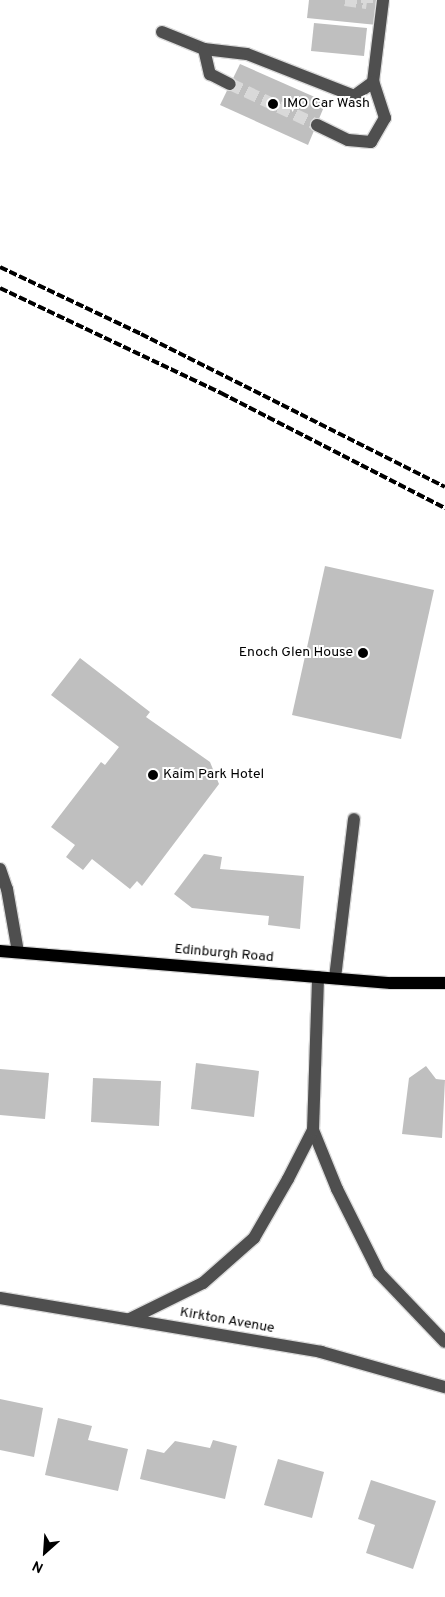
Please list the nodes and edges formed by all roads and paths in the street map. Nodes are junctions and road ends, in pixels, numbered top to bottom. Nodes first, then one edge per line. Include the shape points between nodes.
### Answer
1 (384, 0) edge
2 (162, 32) dead end
3 (204, 49) junction
4 (373, 82) junction
5 (230, 84) tunnel mouth
6 (317, 125) tunnel mouth
7 (354, 819) dead end
8 (0, 869) edge
9 (0, 951) edge
10 (18, 952) junction
11 (318, 977) junction
12 (336, 978) junction
13 (445, 983) edge
14 (313, 1130) junction
15 (0, 1298) edge
16 (130, 1319) junction
17 (445, 1342) edge
18 (445, 1388) edge

1 - 4 street
2 - 3 street
3 - 4 street via 247,54 354,96
3 - 5 street via 210,74
4 - 6 street via 385,118 371,142 348,140
7 - 12 street
8 - 10 street via 7,888
9 - 10 main road, Edinburgh Road
10 - 11 main road, Edinburgh Road
11 - 12 main road, Edinburgh Road
11 - 14 street
12 - 13 main road, Edinburgh Road
14 - 16 street via 254,1238 203,1283
14 - 17 street via 337,1190 380,1273
15 - 16 street, Kirkton Avenue
16 - 18 street, Kirkton Avenue via 321,1352

